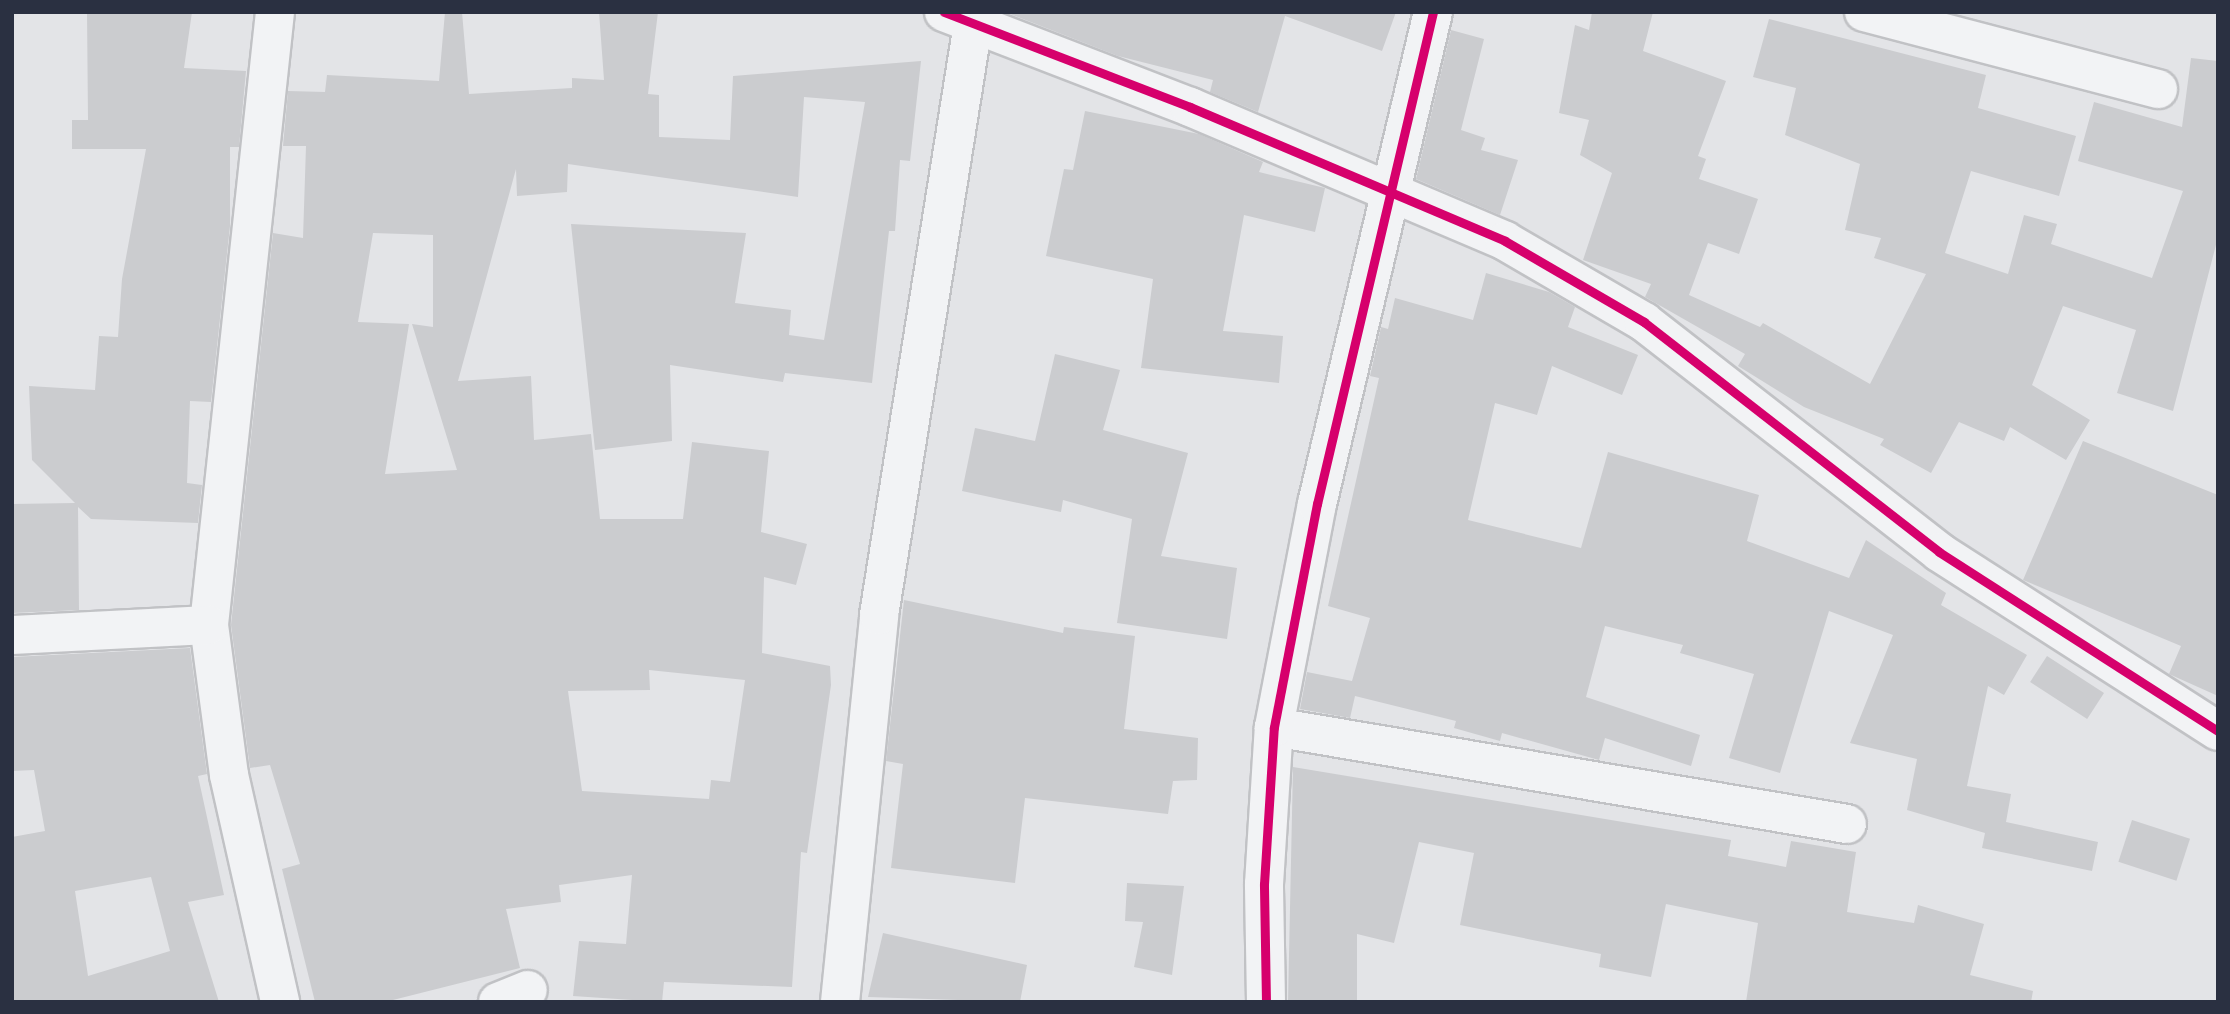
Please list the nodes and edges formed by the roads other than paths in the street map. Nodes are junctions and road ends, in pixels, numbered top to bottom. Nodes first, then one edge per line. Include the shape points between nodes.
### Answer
1 (275, 12) edge
2 (1433, 12) edge
3 (1864, 12) edge
4 (959, 18) edge
5 (2158, 89) dead end
6 (1391, 192) junction
7 (209, 625) junction
8 (12, 635) edge
9 (1274, 727) junction
10 (2218, 731) edge
11 (1847, 824) dead end
12 (280, 1002) edge
13 (840, 1002) edge
14 (1266, 1002) edge

1 - 7 street
2 - 6 street
3 - 5 street
4 - 6 street
4 - 13 street via 879,615
6 - 9 street via 1317,505
6 - 10 street via 1505,241 1644,322 1939,552
7 - 8 street
7 - 12 street via 229,775
9 - 11 street
9 - 14 street via 1264,884

